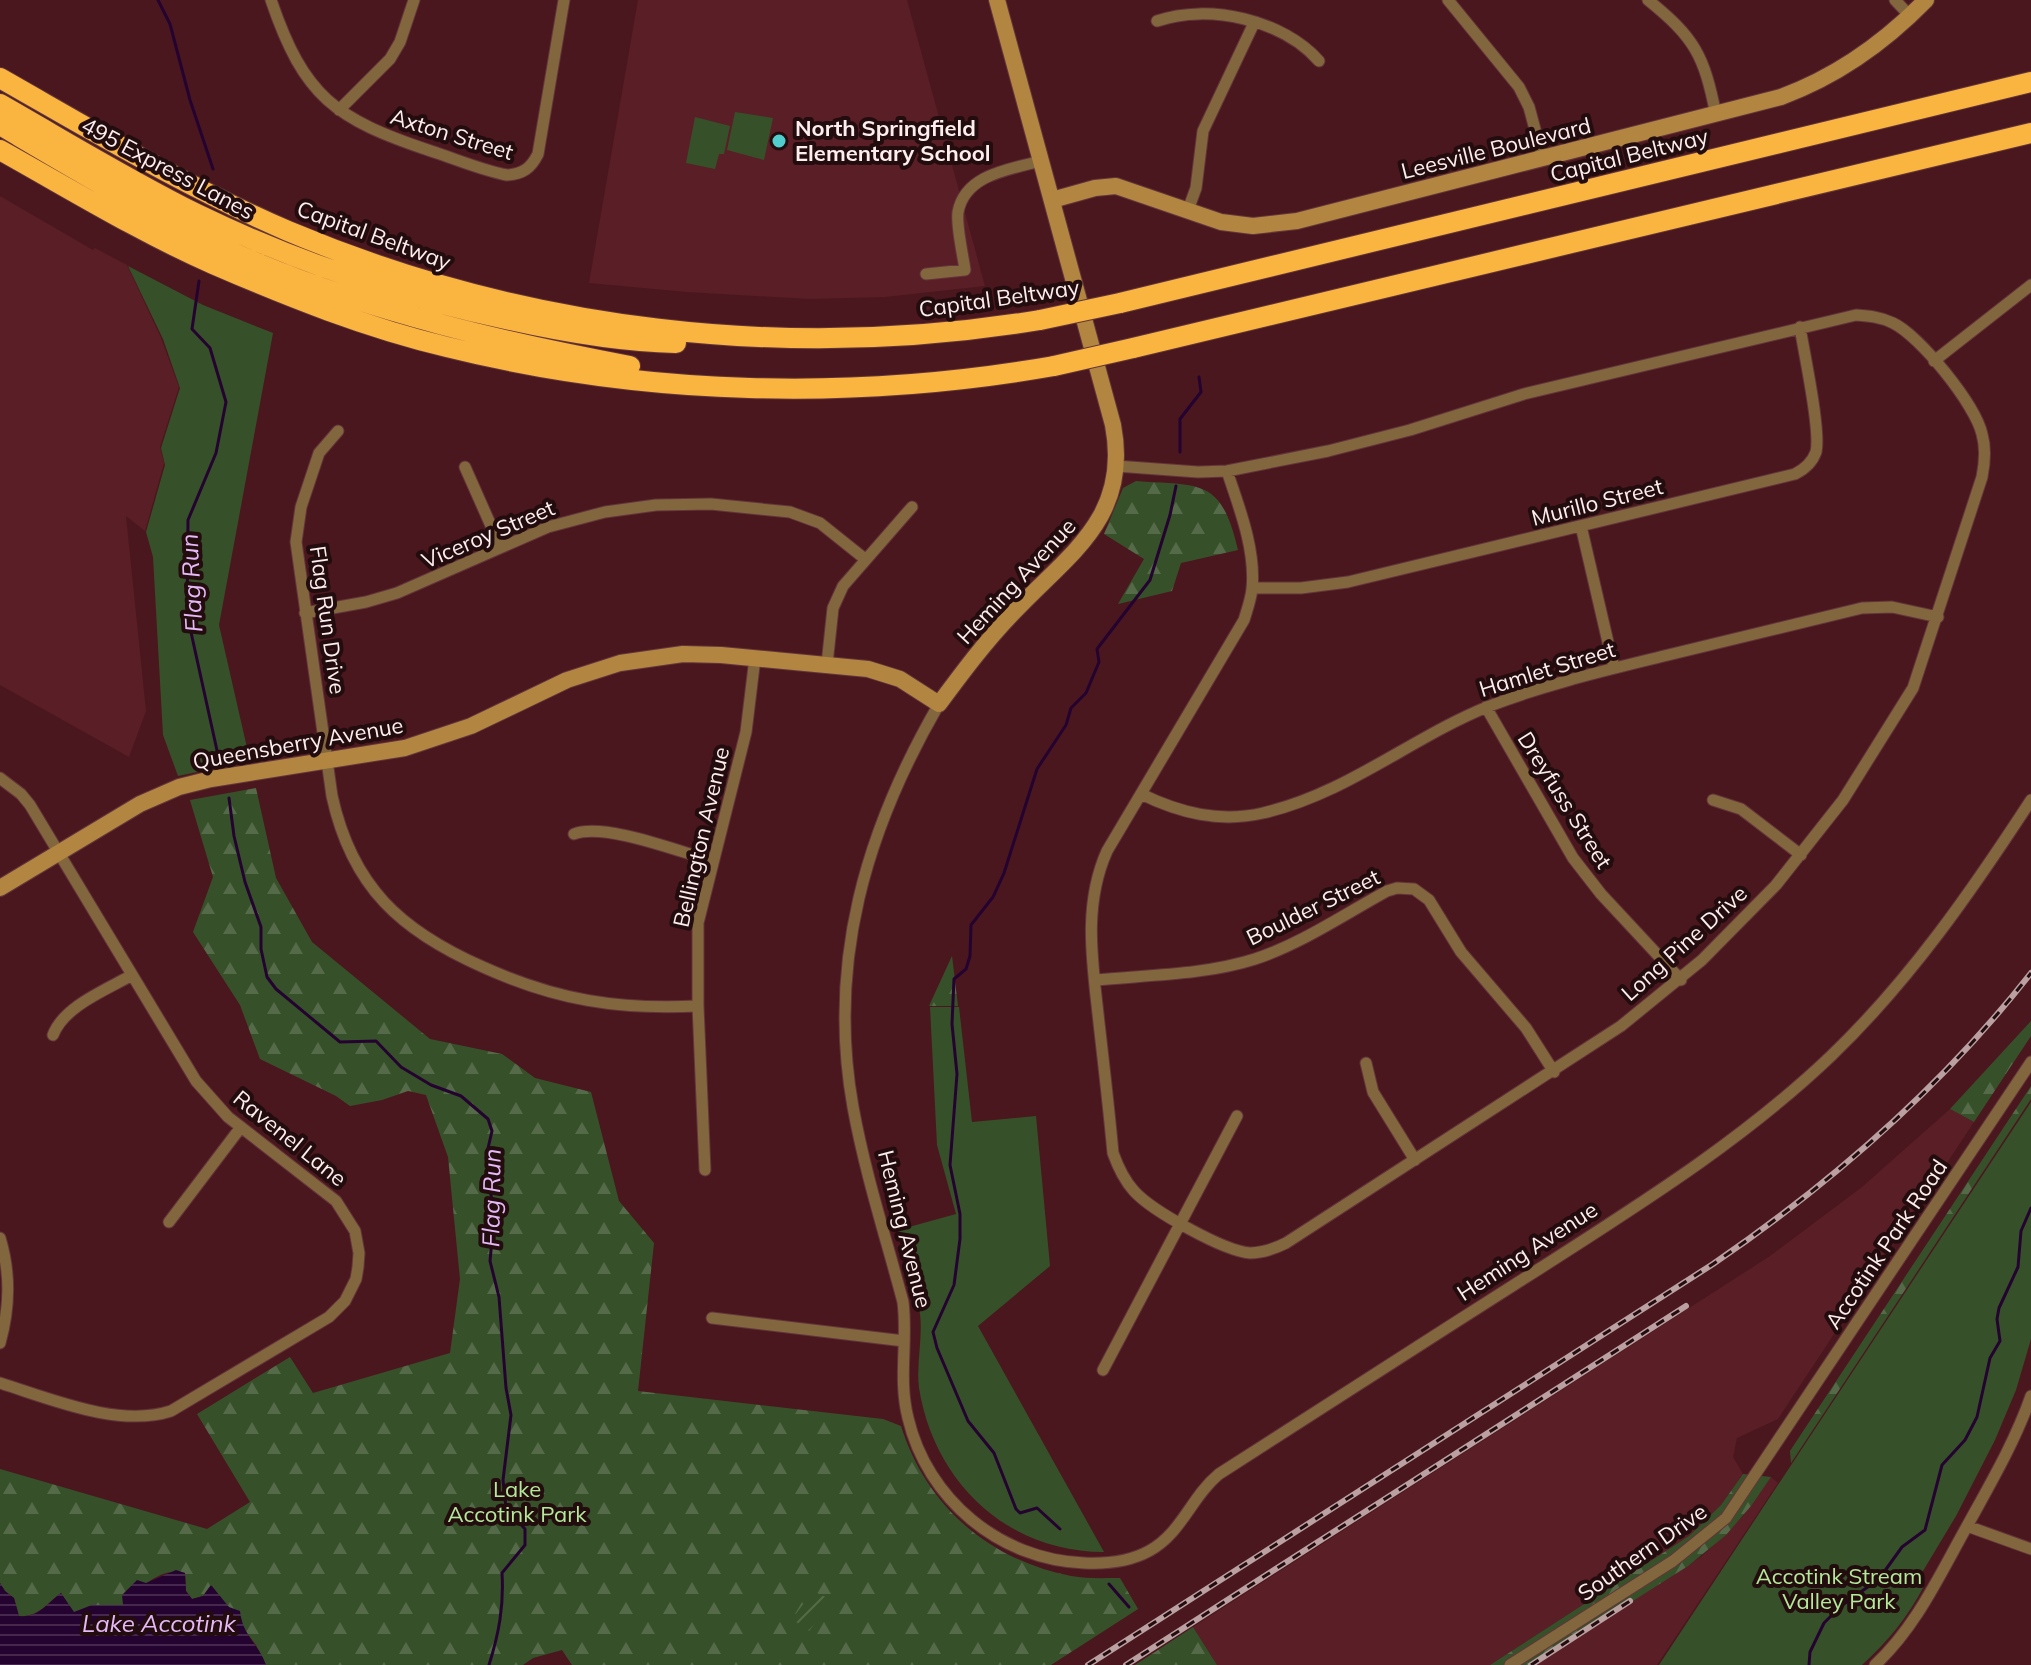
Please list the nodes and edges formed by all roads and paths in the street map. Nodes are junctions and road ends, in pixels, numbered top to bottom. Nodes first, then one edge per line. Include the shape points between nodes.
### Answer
1 (271, 0) edge
2 (414, 0) edge
3 (564, 0) edge
4 (997, 0) edge
5 (1448, 0) edge
6 (1648, 0) edge
7 (1895, 0) edge
8 (1926, 0) edge
9 (1910, 16) junction
10 (1157, 21) dead end
11 (1254, 23) junction
12 (1319, 61) dead end
13 (0, 78) edge
14 (2031, 82) edge
15 (0, 104) edge
16 (339, 110) junction
17 (1716, 115) junction
18 (0, 125) edge
19 (2031, 133) edge
20 (0, 150) edge
21 (1543, 159) junction
22 (1041, 161) junction
23 (1052, 200) junction
24 (1188, 210) junction
25 (926, 274) dead end
26 (2031, 285) edge
27 (1800, 327) junction
28 (836, 338) junction
29 (1934, 361) junction
30 (781, 388) junction
31 (338, 431) dead end
32 (1116, 466) junction
33 (465, 467) dead end
34 (1227, 471) junction
35 (912, 507) dead end
36 (1581, 526) junction
37 (500, 546) junction
38 (865, 559) junction
39 (1252, 588) junction
40 (305, 613) junction
41 (1938, 617) junction
42 (755, 658) junction
43 (827, 664) junction
44 (1614, 668) junction
45 (939, 704) junction
46 (1486, 707) junction
47 (327, 762) junction
48 (0, 778) edge
49 (1141, 794) junction
50 (1713, 800) dead end
51 (2031, 800) edge
52 (574, 834) dead end
53 (59, 852) junction
54 (1801, 855) junction
55 (713, 861) junction
56 (0, 888) edge
57 (132, 975) junction
58 (1095, 980) junction
59 (1681, 980) junction
60 (698, 1006) junction
61 (53, 1035) dead end
62 (2031, 1062) edge
63 (1366, 1063) dead end
64 (1554, 1072) junction
65 (1237, 1116) dead end
66 (241, 1127) junction
67 (1415, 1160) junction
68 (705, 1170) dead end
69 (169, 1222) dead end
70 (1181, 1223) junction
71 (0, 1238) edge
72 (712, 1318) dead end
73 (904, 1341) junction
74 (0, 1343) edge
75 (1103, 1370) dead end
76 (0, 1383) edge
77 (2030, 1404) edge
78 (1773, 1447) joint
79 (1967, 1526) junction
80 (2031, 1549) edge
81 (1510, 1665) edge
82 (1875, 1665) edge

1 - 16 street, Axton Street via 294,59
2 - 16 street via 390,59
3 - 16 street, Axton Street via 538,154 523,172 501,174 399,141
4 - 22 street, Heming Avenue
5 - 21 street via 1519,87
6 - 17 street via 1691,40
7 - 9 street
8 - 9 street, Leesville Boulevard
9 - 17 street, Leesville Boulevard via 1870,51 1823,80
10 - 11 street via 1192,13
11 - 12 street via 1288,34
11 - 24 street via 1203,131
13 - 28 highway, Capital Beltway via 190,185 288,231 405,274 526,307 610,322 718,335
14 - 28 highway, Capital Beltway, bridge via 1120,303 948,332
15 - 28 highway, 495 Express Lanes via 195,213 372,286 526,324 636,341
17 - 21 street, Leesville Boulevard
18 - 30 highway, 495 Express Lanes via 209,240 375,307 595,360
19 - 30 highway, bridge via 1054,366 908,385
20 - 30 highway via 211,263 410,337 590,374
21 - 24 street, Leesville Boulevard via 1278,225 1231,224
22 - 23 street, Heming Avenue
22 - 25 street via 993,173 971,187 958,212 965,270
23 - 24 street, Leesville Boulevard via 1116,186
23 - 32 street, Heming Avenue via 1113,425
26 - 29 street
27 - 29 street, Long Pine Drive via 1849,316 1879,318 1909,332
27 - 34 street, Long Pine Drive via 1524,394 1371,441
27 - 36 street, Murillo Street via 1817,438 1809,464 1795,474
29 - 41 street, Long Pine Drive via 1973,412 1985,455
31 - 40 street, Flag Run Drive via 319,453 298,520
32 - 34 street, Long Pine Drive
32 - 45 street, Heming Avenue via 1106,506 1090,535 997,629
33 - 37 street
34 - 39 street, Long Pine Drive via 1247,542
35 - 38 street
36 - 39 street, Murillo Street via 1348,582
36 - 44 street
37 - 38 street, Viceroy Street via 605,512 711,504 804,516 834,532
37 - 40 street, Viceroy Street via 397,593
38 - 43 street via 835,600
39 - 49 street, Long Pine Drive via 1238,633
40 - 47 street, Flag Run Drive
41 - 44 street, Hamlet Street via 1892,607 1862,608
41 - 54 street, Long Pine Drive via 1904,705
42 - 43 street, Queensberry Avenue
42 - 47 street, Queensberry Avenue via 683,654 620,663 567,680 439,738
42 - 55 street, Bellington Avenue via 737,777
43 - 45 street, Queensberry Avenue via 888,673
44 - 46 street, Hamlet Street
45 - 73 street, Heming Avenue via 875,838 856,906 846,985 853,1105 903,1302
46 - 49 street, Hamlet Street via 1339,786 1265,813 1202,816
46 - 59 street, Dreyfuss Street via 1573,858
47 - 53 street, Queensberry Avenue via 179,787
47 - 60 street, Flag Run Drive via 336,813 362,874 391,910 428,940 555,995 628,1007
48 - 53 street, Ravenel Lane via 30,805
49 - 58 street, Long Pine Drive via 1107,851 1096,881 1090,925
50 - 54 street via 1741,809
51 - 73 street, Heming Avenue via 1968,896 1899,984 1766,1114 1659,1192 1219,1474 1200,1492 1175,1531 1149,1551 1109,1563 1056,1560 1007,1544 968,1518 937,1483 912,1434 903,1389
52 - 55 street via 608,831
53 - 56 street, Queensberry Avenue
53 - 57 street, Ravenel Lane
54 - 59 street, Long Pine Drive
55 - 60 street, Bellington Avenue via 698,923
57 - 61 street via 70,1012
57 - 66 street, Ravenel Lane via 196,1081
58 - 64 street, Boulder Street via 1253,960 1387,891 1405,887 1429,900 1461,952 1526,1028
58 - 70 street, Long Pine Drive via 1116,1163 1141,1198
59 - 64 street, Long Pine Drive
60 - 68 street, Bellington Avenue
62 - 78 street, Accotink Park Road
63 - 67 street via 1373,1092
64 - 67 street, Long Pine Drive
65 - 70 street
66 - 69 street
66 - 76 street, Ravenel Lane via 331,1196 350,1219 358,1267 337,1310 190,1402 151,1417 114,1416
67 - 70 street, Long Pine Drive via 1268,1251 1233,1250
70 - 75 street
71 - 74 street via 9,1282
72 - 73 street
77 - 79 street
78 - 81 street, Southern Drive via 1734,1508 1698,1542
79 - 80 street
79 - 82 street via 1907,1630

